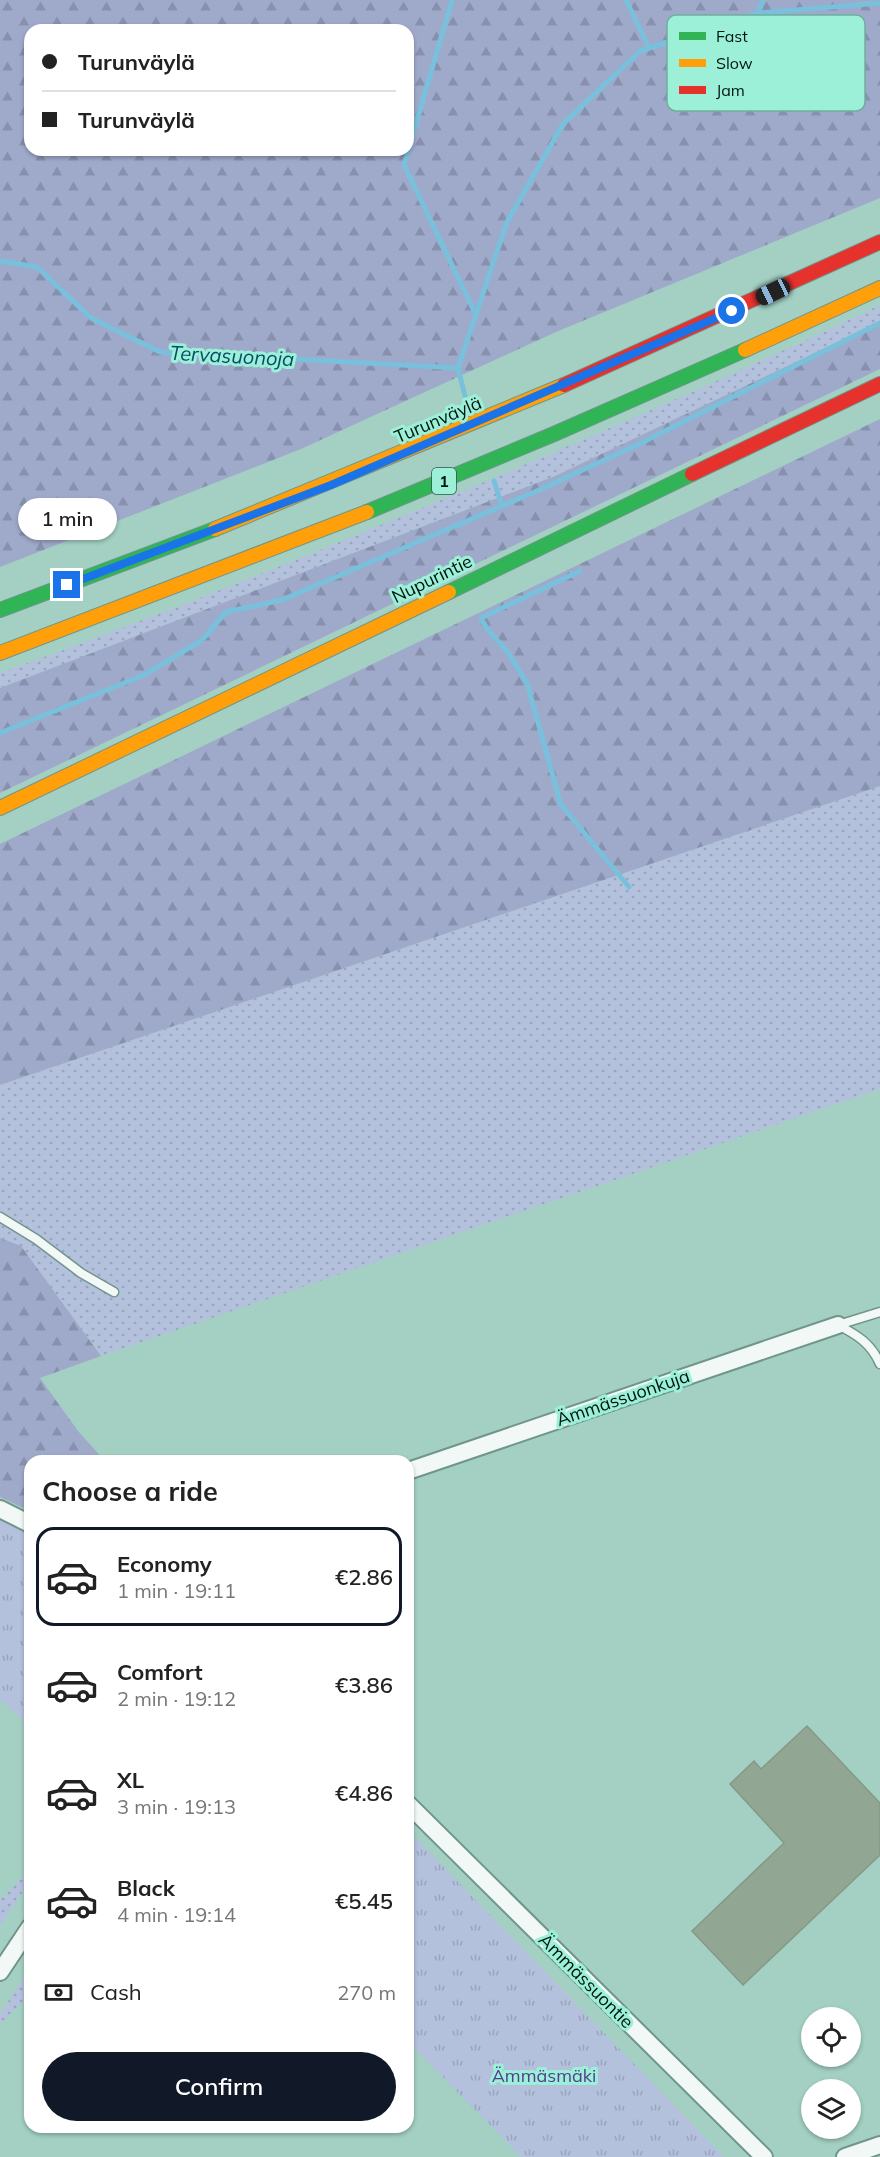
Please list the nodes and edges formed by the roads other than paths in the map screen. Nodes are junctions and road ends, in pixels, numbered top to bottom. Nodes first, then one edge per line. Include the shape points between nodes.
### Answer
1 (880, 242) edge
2 (880, 288) edge
3 (880, 384) edge
4 (0, 610) edge
5 (0, 653) edge
6 (0, 808) edge
7 (0, 1217) edge
8 (114, 1292) dead end
9 (880, 1312) edge
10 (838, 1325) junction
11 (880, 1364) edge
12 (414, 1469) edge
13 (0, 1509) edge
14 (24, 1521) edge
15 (414, 1810) edge
16 (24, 1936) edge
17 (0, 1972) edge
18 (880, 2145) edge
19 (764, 2157) edge
20 (845, 2157) edge

1 - 4 main road, Turunväylä / 1 via 612,364 331,485
2 - 5 main road, 1 via 628,403 343,524
3 - 6 main road, Nupurintie
7 - 8 lane
9 - 10 lane
10 - 11 lane via 862,1338
10 - 12 street, Ämmässuonkuja
13 - 14 street
15 - 19 street, Ämmässuontie
16 - 17 street
18 - 20 street

